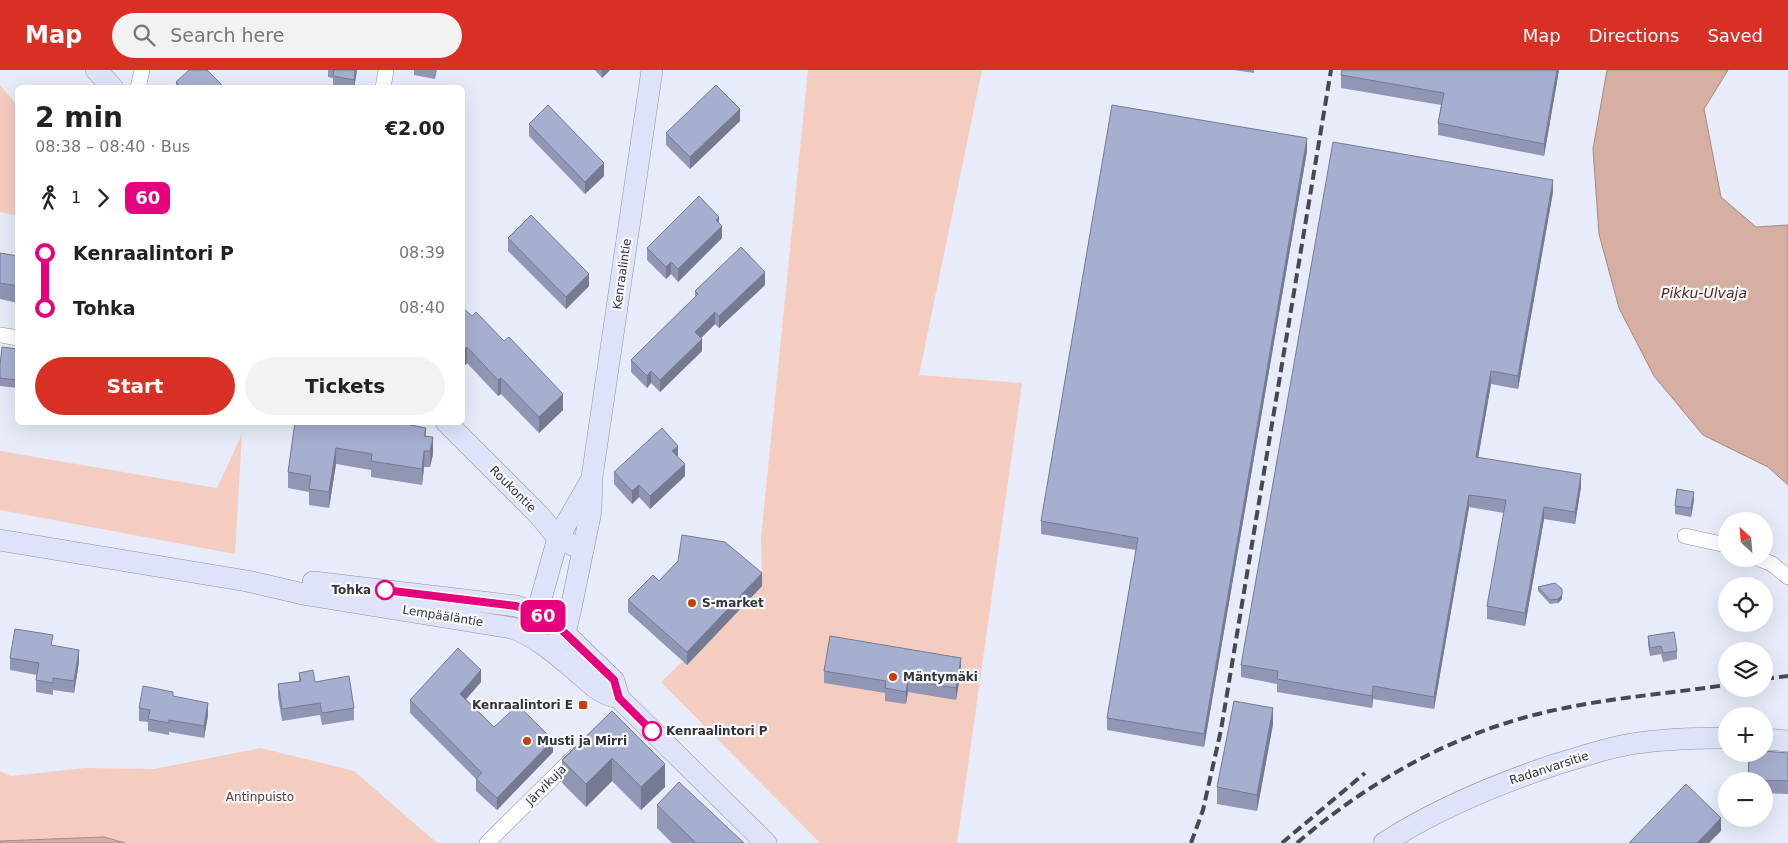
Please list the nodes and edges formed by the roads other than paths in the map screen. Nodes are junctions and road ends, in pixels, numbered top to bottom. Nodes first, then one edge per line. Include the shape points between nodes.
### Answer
1 (96, 70) edge
2 (142, 70) edge
3 (386, 70) edge
4 (652, 70) edge
5 (110, 85) edge
6 (139, 85) edge
7 (383, 85) edge
8 (0, 335) edge
9 (15, 338) edge
10 (449, 425) edge
11 (592, 477) junction
12 (1685, 536) dead end
13 (558, 538) junction
14 (0, 540) edge
15 (1718, 543) edge
16 (583, 550) junction
17 (1773, 565) edge
18 (1788, 577) edge
19 (247, 581) junction
20 (536, 613) junction
21 (565, 633) junction
22 (550, 649) junction
23 (620, 706) junction
24 (1718, 738) edge
25 (1773, 740) edge
26 (1788, 741) edge
27 (583, 748) edge
28 (486, 843) edge
29 (766, 843) edge
30 (1384, 843) edge

1 - 5 street
2 - 6 street
3 - 7 street
4 - 11 street, Kenraalintie
8 - 9 street
10 - 13 street, Roukontie
11 - 13 street, Kenraalintie
11 - 16 street, Kenraalintie via 591,511
12 - 15 street
13 - 16 street, Roukontie
13 - 20 street, Kenraalintie
14 - 19 street, Lempääläntie
16 - 21 street, Kenraalintie
17 - 18 street
19 - 20 street, Lempääläntie via 310,582 516,606
19 - 22 street, Lempääläntie via 308,595 512,628
20 - 21 street, Lempääläntie
20 - 22 street, Kenraalintie via 539,634
21 - 22 street
21 - 23 street, Lempääläntie via 614,680
22 - 23 street, Lempääläntie
23 - 29 street, Lempääläntie
24 - 30 street, Radanvarsitie via 1630,744 1532,772 1437,811
25 - 26 street
27 - 28 street, Järvikuja

